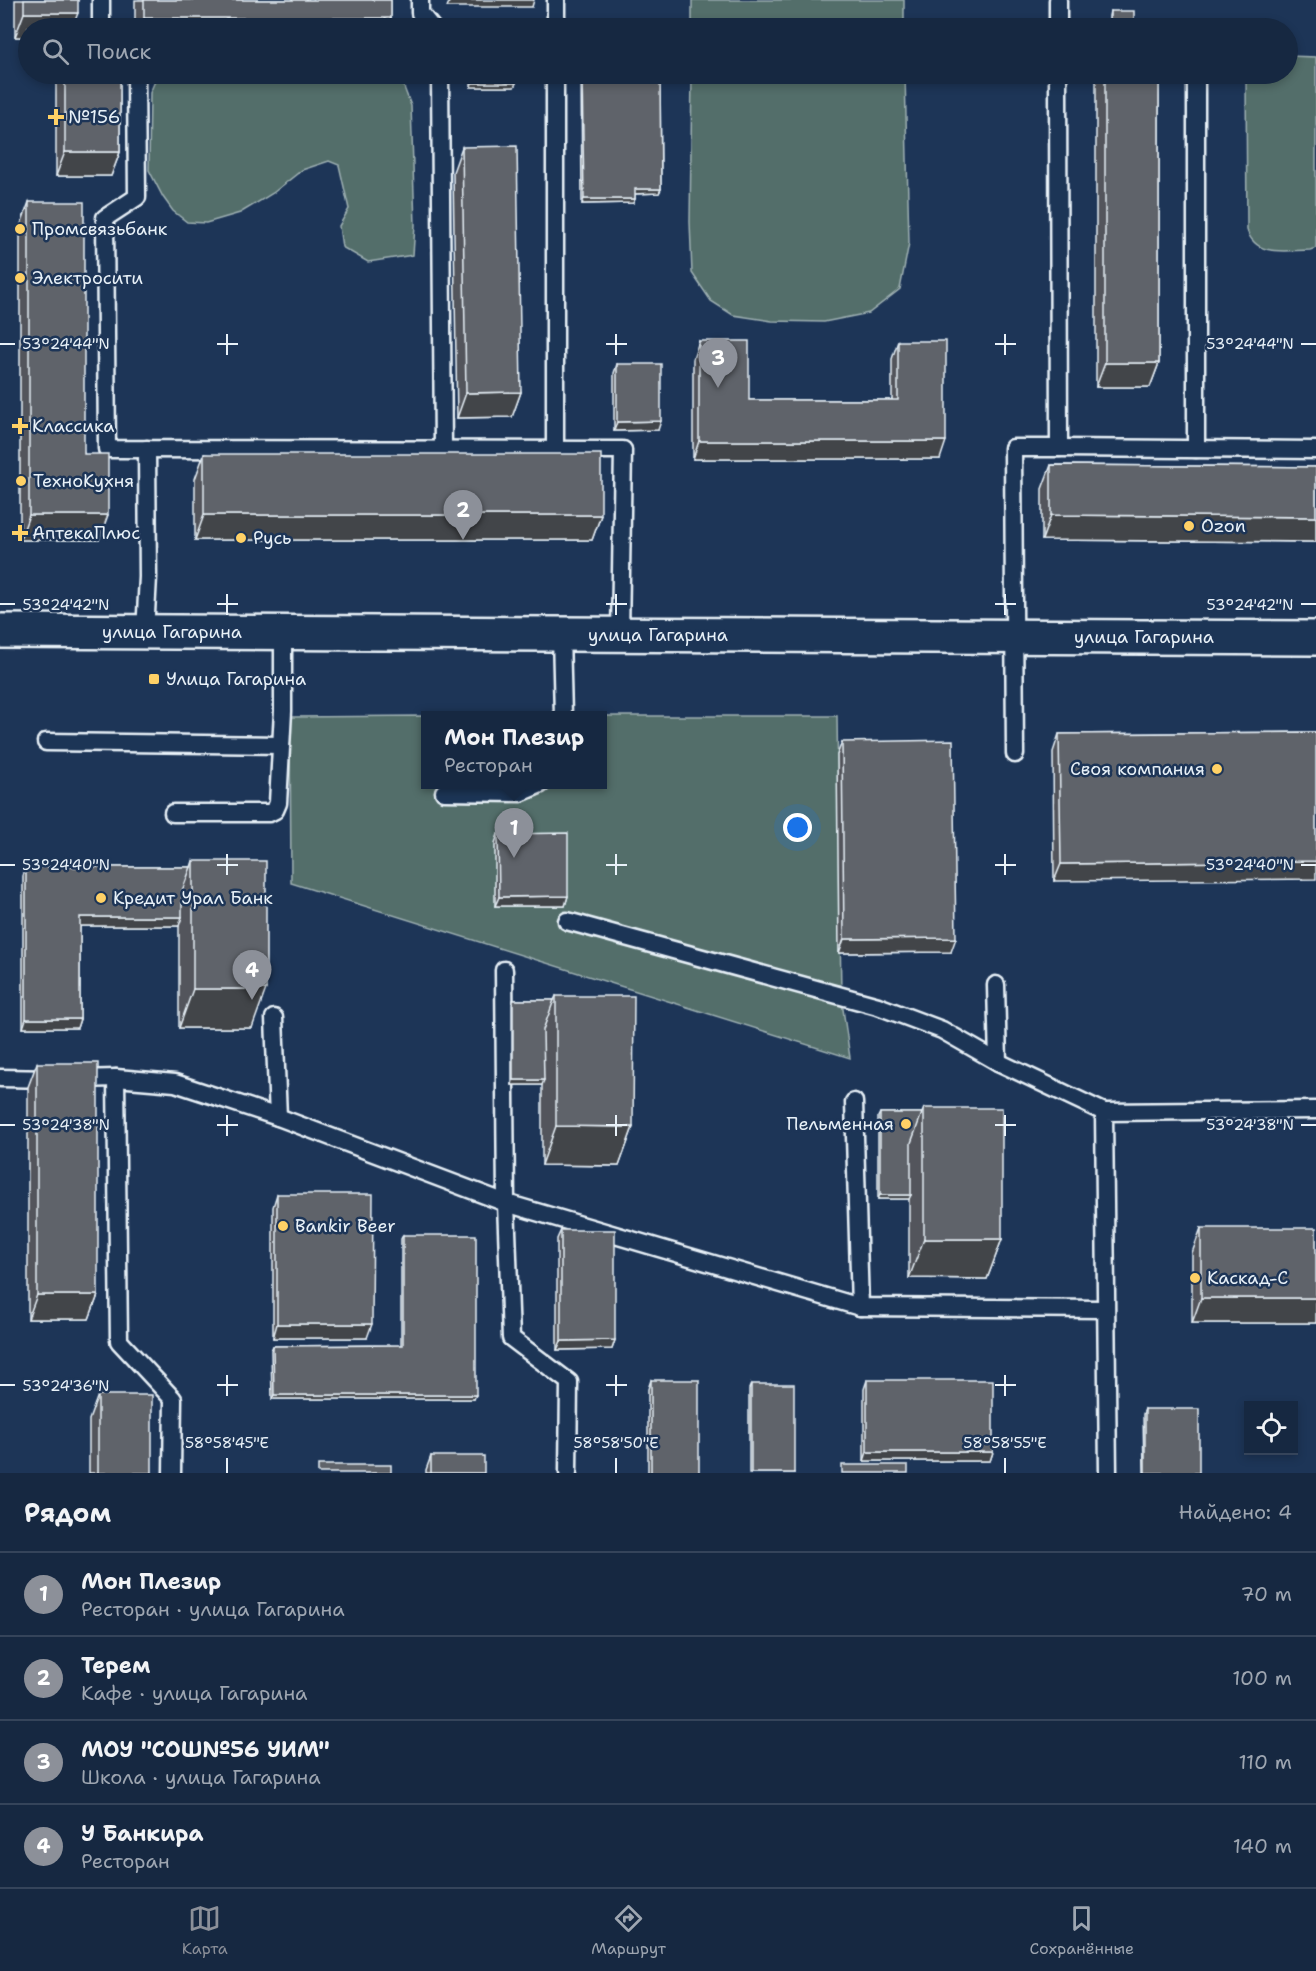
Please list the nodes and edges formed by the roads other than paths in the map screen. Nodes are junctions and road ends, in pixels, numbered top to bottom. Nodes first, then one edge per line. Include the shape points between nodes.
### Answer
1 (101, 0) edge
2 (420, 0) edge
3 (556, 0) edge
4 (1058, 0) edge
5 (101, 18) edge
6 (424, 18) edge
7 (556, 18) edge
8 (1058, 18) edge
9 (136, 84) edge
10 (440, 84) edge
11 (555, 84) edge
12 (1058, 84) edge
13 (1196, 84) edge
14 (1059, 448) junction
15 (147, 449) junction
16 (443, 449) junction
17 (555, 449) junction
18 (1196, 449) junction
19 (1316, 450) edge
20 (0, 632) edge
21 (145, 632) junction
22 (283, 633) junction
23 (561, 634) junction
24 (620, 635) junction
25 (1014, 637) junction
26 (1316, 638) edge
27 (563, 711) edge
28 (46, 742) dead end
29 (281, 745) junction
30 (1015, 754) dead end
31 (529, 789) edge
32 (444, 792) dead end
33 (173, 813) dead end
34 (567, 921) dead end
35 (504, 970) dead end
36 (996, 985) dead end
37 (274, 1018) dead end
38 (999, 1062) junction
39 (0, 1078) edge
40 (116, 1078) junction
41 (854, 1102) dead end
42 (1316, 1110) edge
43 (1104, 1112) junction
44 (278, 1117) junction
45 (506, 1203) junction
46 (860, 1307) junction
47 (1105, 1310) junction
48 (172, 1473) edge
49 (568, 1473) edge
50 (1108, 1473) edge

1 - 5 lane
2 - 6 lane
3 - 7 lane
4 - 8 lane
9 - 15 lane via 137,197 105,218 107,449
10 - 16 lane
11 - 17 lane
12 - 14 lane
13 - 18 lane
14 - 18 lane
14 - 25 lane via 1013,448
15 - 16 lane
15 - 21 lane
16 - 17 lane
17 - 24 lane via 623,450
18 - 19 lane
20 - 21 main road, улица Гагарина
21 - 22 main road, улица Гагарина
22 - 23 main road, улица Гагарина
22 - 29 lane
23 - 24 main road, улица Гагарина
23 - 27 lane
24 - 25 main road, улица Гагарина
25 - 26 main road, улица Гагарина
25 - 30 lane
28 - 29 lane
29 - 33 lane via 275,810
31 - 32 lane via 520,793
34 - 38 lane via 878,1006 942,1030
35 - 45 lane
36 - 38 lane
37 - 44 lane
38 - 43 lane
39 - 40 lane
40 - 44 lane via 175,1083
40 - 48 lane via 119,1341 173,1399
41 - 46 lane
42 - 43 lane
43 - 47 lane
44 - 45 lane
45 - 46 lane
45 - 49 lane via 511,1338 569,1382
46 - 47 lane
47 - 50 lane

